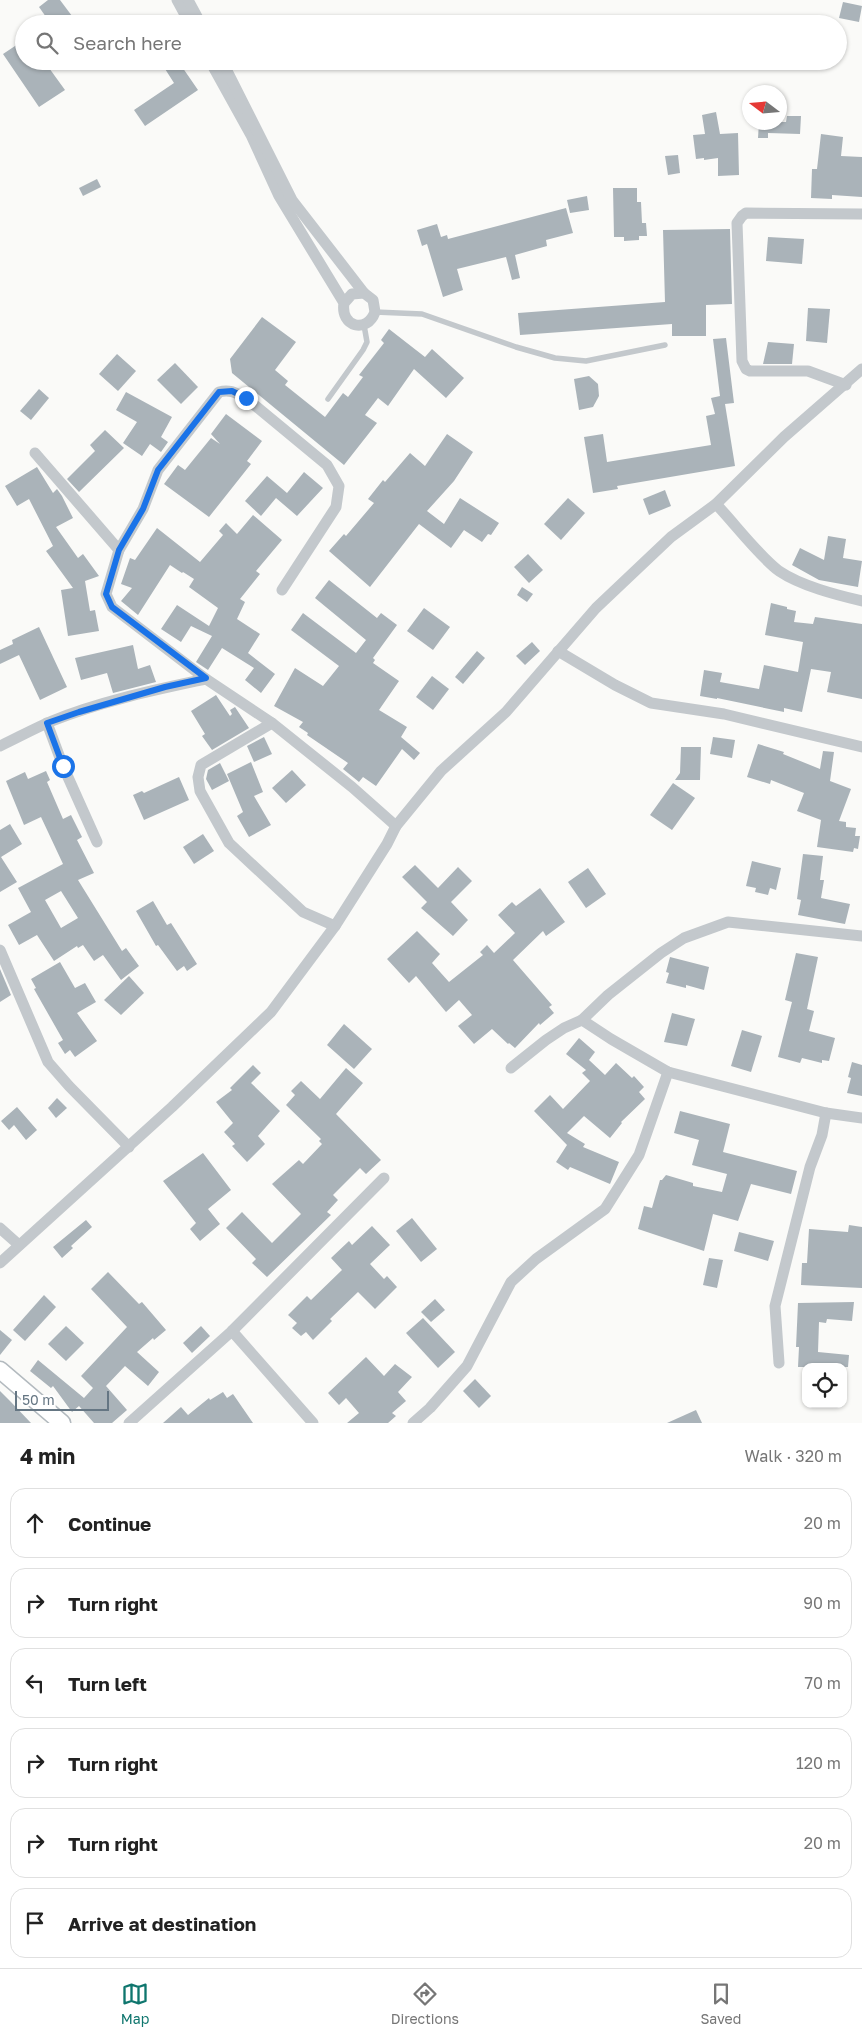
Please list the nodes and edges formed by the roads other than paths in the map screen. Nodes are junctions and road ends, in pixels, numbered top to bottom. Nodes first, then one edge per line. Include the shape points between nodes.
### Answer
1 (177, 0) edge
2 (188, 0) edge
3 (185, 15) edge
4 (196, 15) edge
5 (215, 70) edge
6 (226, 70) edge
7 (267, 160) junction
8 (862, 214) edge
9 (364, 293) junction
10 (344, 303) junction
11 (375, 312) junction
12 (364, 325) junction
13 (666, 345) dead end
14 (862, 370) edge
15 (846, 385) junction
16 (328, 399) dead end
17 (35, 453) dead end
18 (716, 504) junction
19 (119, 550) junction
20 (282, 590) dead end
21 (862, 602) edge
22 (558, 651) junction
23 (206, 678) junction
24 (47, 723) junction
25 (272, 723) junction
26 (0, 746) edge
27 (862, 747) edge
28 (396, 826) junction
29 (98, 842) dead end
30 (335, 926) junction
31 (862, 936) edge
32 (0, 950) edge
33 (582, 1020) junction
34 (510, 1068) dead end
35 (668, 1072) junction
36 (826, 1113) junction
37 (862, 1118) edge
38 (129, 1147) junction
39 (384, 1178) dead end
40 (0, 1228) edge
41 (19, 1245) junction
42 (0, 1263) edge
43 (232, 1331) junction
44 (778, 1363) dead end
45 (0, 1370) edge
46 (62, 1423) edge
47 (129, 1423) edge
48 (313, 1423) edge
49 (413, 1423) edge

1 - 3 street
2 - 4 street
5 - 7 street
6 - 7 street
7 - 9 street via 292,200
7 - 10 street via 279,196
8 - 15 street via 746,213 737,223 742,361 746,369 808,371
9 - 10 street via 352,294
9 - 11 street via 373,300
10 - 12 street via 347,320
11 - 12 street
11 - 13 lane via 422,314 555,358 586,361
12 - 16 lane via 364,350
14 - 15 street
15 - 18 street via 784,437
17 - 19 street
18 - 21 street via 780,571 806,584
18 - 22 street via 670,537 596,608
19 - 20 street via 143,509 158,470 219,392 232,391 246,398 327,465 339,486 336,507
19 - 23 street via 106,594 112,607
22 - 27 street via 651,703 724,714
22 - 28 street via 506,712 441,771
23 - 24 street via 165,687
23 - 25 street
24 - 26 street
24 - 29 street
25 - 28 street
25 - 30 street via 201,766 198,777 200,792 229,843 303,912
28 - 30 street
30 - 38 street via 271,1012
31 - 33 street via 728,922 684,938 661,953
32 - 38 street via 48,1062
33 - 34 street via 546,1040
33 - 35 street
35 - 36 street
35 - 49 street via 639,1155 605,1209 536,1259 511,1282 468,1366
36 - 37 street
36 - 44 street via 775,1306
38 - 41 street
39 - 43 street
40 - 41 street
41 - 42 street
43 - 47 street
43 - 48 street
45 - 46 street

